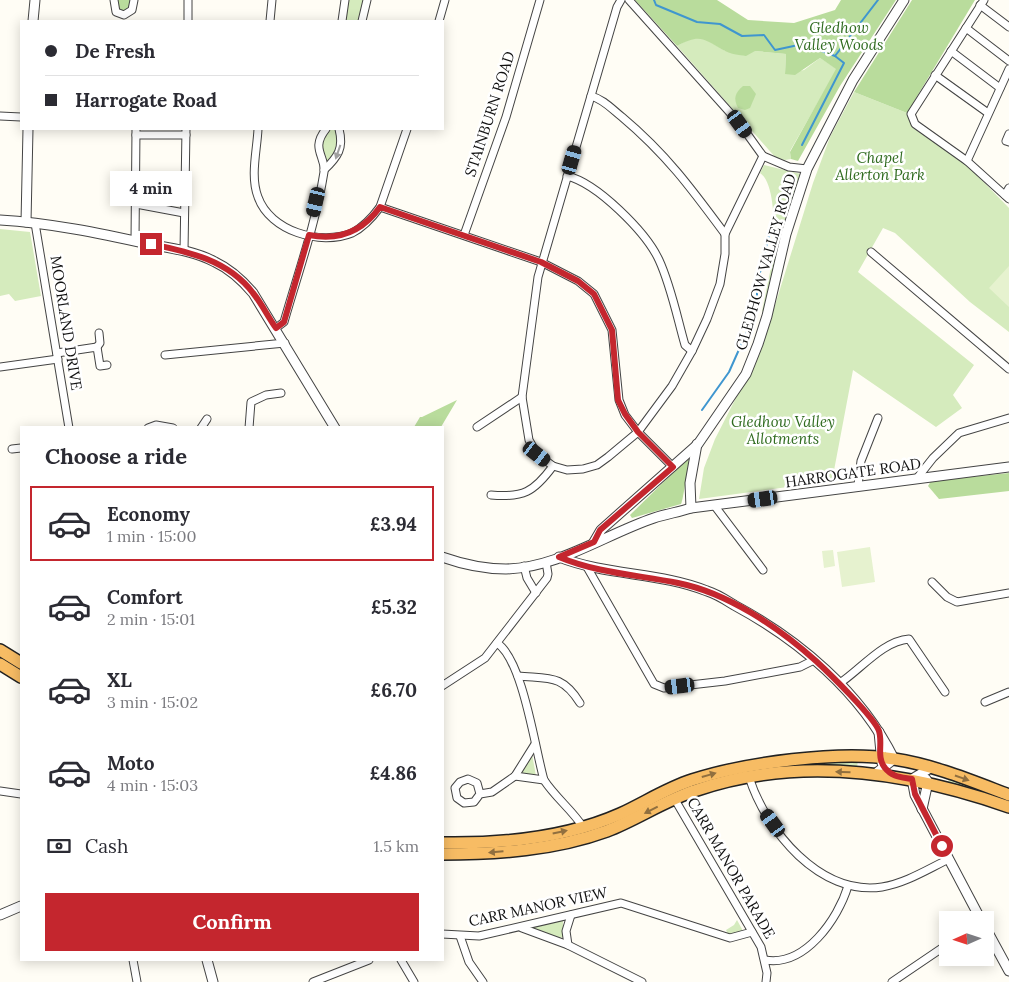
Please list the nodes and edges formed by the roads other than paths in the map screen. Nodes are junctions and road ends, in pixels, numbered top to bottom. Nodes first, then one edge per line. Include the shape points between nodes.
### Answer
1 (36, 0) edge
2 (114, 0) edge
3 (134, 0) edge
4 (188, 0) edge
5 (272, 0) edge
6 (345, 0) edge
7 (367, 0) edge
8 (445, 0) edge
9 (540, 0) edge
10 (621, 0) edge
11 (629, 0) edge
12 (904, 0) edge
13 (982, 3) edge
14 (33, 20) edge
15 (188, 20) edge
16 (270, 20) edge
17 (342, 20) edge
18 (362, 20) edge
19 (439, 20) edge
20 (1009, 26) edge
21 (966, 28) junction
22 (951, 51) junction
23 (1009, 61) edge
24 (1009, 69) edge
25 (935, 75) junction
26 (1000, 88) junction
27 (591, 96) junction
28 (988, 113) junction
29 (0, 116) edge
30 (20, 117) edge
31 (28, 130) edge
32 (258, 130) edge
33 (325, 130) edge
34 (339, 130) edge
35 (407, 130) edge
36 (136, 132) edge
37 (186, 132) edge
38 (763, 156) junction
39 (967, 161) junction
40 (807, 169) junction
41 (324, 170) junction
42 (567, 176) junction
43 (1008, 194) edge
44 (136, 204) junction
45 (380, 207) junction
46 (184, 213) junction
47 (0, 220) edge
48 (31, 222) junction
49 (724, 234) junction
50 (309, 235) junction
51 (464, 235) junction
52 (135, 241) junction
53 (184, 251) junction
54 (871, 252) dead end
55 (541, 262) junction
56 (276, 328) junction
57 (99, 333) dead end
58 (285, 343) junction
59 (97, 347) junction
60 (692, 351) junction
61 (165, 355) dead end
62 (57, 356) junction
63 (107, 365) dead end
64 (0, 367) edge
65 (1009, 368) edge
66 (281, 393) dead end
67 (522, 397) junction
68 (878, 418) dead end
69 (1009, 418) edge
70 (208, 420) dead end
71 (70, 426) edge
72 (203, 426) edge
73 (249, 426) edge
74 (334, 426) edge
75 (477, 427) dead end
76 (638, 432) junction
77 (698, 444) junction
78 (20, 448) edge
79 (12, 449) dead end
80 (554, 466) junction
81 (673, 467) junction
82 (1009, 467) edge
83 (918, 477) junction
84 (858, 485) junction
85 (491, 495) dead end
86 (714, 505) junction
87 (691, 508) junction
88 (625, 509) junction
89 (627, 529) junction
90 (594, 542) junction
91 (444, 557) edge
92 (559, 557) junction
93 (546, 562) junction
94 (524, 566) junction
95 (587, 568) junction
96 (763, 570) dead end
97 (932, 582) dead end
98 (536, 593) junction
99 (1009, 593) edge
100 (497, 643) junction
101 (0, 650) edge
102 (814, 660) junction
103 (20, 662) edge
104 (0, 664) edge
105 (20, 676) edge
106 (518, 676) junction
107 (840, 683) junction
108 (444, 685) edge
109 (945, 692) dead end
110 (1009, 692) edge
111 (986, 702) dead end
112 (580, 704) dead end
113 (879, 731) junction
114 (535, 744) junction
115 (894, 759) junction
116 (879, 766) junction
117 (922, 773) junction
118 (515, 776) junction
119 (749, 777) junction
120 (544, 780) junction
121 (0, 791) edge
122 (20, 794) edge
123 (480, 794) dead end
124 (1009, 795) edge
125 (674, 798) junction
126 (1009, 807) edge
127 (922, 810) junction
128 (583, 827) junction
129 (444, 843) edge
130 (444, 854) edge
131 (949, 859) junction
132 (848, 886) junction
133 (20, 906) edge
134 (976, 911) edge
135 (0, 915) edge
136 (571, 915) junction
137 (521, 928) junction
138 (752, 932) junction
139 (444, 934) edge
140 (460, 936) junction
141 (994, 944) edge
142 (568, 945) junction
143 (939, 950) edge
144 (765, 960) junction
145 (132, 961) edge
146 (207, 961) edge
147 (366, 961) edge
148 (402, 961) edge
149 (1009, 971) edge
150 (137, 982) edge
151 (213, 982) edge
152 (313, 982) edge
153 (414, 982) edge
154 (483, 982) edge
155 (642, 982) edge
156 (766, 982) edge
157 (892, 982) edge

1 - 14 street
2 - 3 street via 116,12 124,15 132,10
4 - 15 street
5 - 16 street
6 - 17 street
7 - 18 street
8 - 19 street
9 - 51 street, STAINBURN ROAD via 506,117
10 - 27 street
11 - 38 street via 740,124
12 - 40 street, GLEDHOW VALLEY ROAD via 853,80
13 - 20 street
13 - 21 street
21 - 22 street
21 - 23 street
22 - 25 street
22 - 26 street
24 - 26 street
25 - 28 street
25 - 39 street via 911,114 915,124
26 - 28 street
27 - 42 street
27 - 49 street via 602,101 653,143 679,172
28 - 39 street
29 - 30 street
31 - 48 street
32 - 50 street via 254,174 258,198 275,221
33 - 41 street via 319,142
34 -> 41 street via 341,148 337,158
35 - 45 street
36 - 37 street
36 - 44 street
37 - 46 street
38 - 40 street via 789,167
38 - 49 street
39 - 43 street
40 - 77 street, GLEDHOW VALLEY ROAD via 786,234 758,344 746,374
41 - 50 street
42 - 55 street
42 - 60 street via 583,182 611,204 642,236 658,259 685,345
44 - 46 street
44 - 52 street
45 - 50 street via 365,225 354,232 335,237
45 - 51 street
46 - 53 street
47 - 48 street
48 - 52 street
48 - 62 street, MOORLAND DRIVE
49 - 60 street via 725,254 720,284
50 - 56 street via 284,322
51 - 55 street
52 - 53 street
53 - 56 street via 214,261 242,280
54 - 65 street
55 - 67 street
55 - 76 street via 578,281 594,294 612,330 618,400
56 - 58 street
57 - 59 street
58 - 61 street
58 - 74 street
59 - 62 street
59 - 63 street via 100,366
60 - 76 street via 672,386
62 - 64 street
62 - 71 street, MOORLAND DRIVE
66 - 73 street via 251,402
67 - 75 street
67 - 80 street via 529,440 537,454
68 - 84 street via 861,461
69 - 83 street via 959,433
70 - 72 street
76 - 80 street via 597,465 568,470
76 - 81 street
77 - 81 street, GLEDHOW VALLEY ROAD
77 - 87 street via 690,483
78 - 79 street
80 - 85 street via 543,480 524,494 513,497
81 - 88 street, GLEDHOW VALLEY ROAD
82 - 83 street, HARROGATE ROAD
83 - 84 street, HARROGATE ROAD
84 - 86 street, HARROGATE ROAD
86 - 87 street, HARROGATE ROAD
86 - 96 street
87 - 89 street, HARROGATE ROAD
88 - 89 street
88 - 90 street, GLEDHOW VALLEY ROAD via 600,530
89 - 90 street, HARROGATE ROAD
90 - 92 street, HARROGATE ROAD
91 - 94 street, HARROGATE ROAD via 491,568
92 - 93 street, HARROGATE ROAD
92 - 95 street
93 - 94 street, HARROGATE ROAD
93 - 98 street via 548,574
94 - 98 street
95 - 102 street via 708,591 752,614
95 - 102 street via 654,684 664,688 725,681 800,666
97 - 99 street via 957,602
98 - 100 street
100 - 106 street via 509,655
100 - 108 street via 485,658
101 - 103 highway
102 - 107 street
104 - 105 highway
106 - 112 street via 560,680
106 - 114 street
107 - 109 street via 867,660 901,640 909,639
107 - 113 street
110 - 111 street
113 - 115 street
113 - 116 street
114 - 118 street
114 - 120 street
115 - 116 highway
115 - 117 highway
116 - 117 highway via 891,775
116 -> 119 highway
128 -> 116 highway via 619,814 671,788 718,773 766,764 853,756
117 -> 124 highway
117 - 126 highway
117 - 127 street
117 - 127 street
118 - 120 street
118 - 123 street via 492,792
119 - 125 highway
119 - 132 street via 754,795 765,813 797,854 820,873
120 - 128 street
121 - 122 street
125 -> 130 highway via 626,823 580,840 499,852
125 - 138 street, CARR MANOR PARADE
127 - 131 street
129 -> 128 highway via 500,842
131 - 132 street via 902,882 875,887
131 - 134 street
132 - 144 street via 834,918 814,942 785,959 776,962
133 - 135 street
136 - 137 street, CARR MANOR VIEW
136 - 138 street, CARR MANOR VIEW via 621,903 730,938
136 - 142 street via 566,931
137 - 140 street, CARR MANOR VIEW
137 - 142 street
138 - 144 street, CARR MANOR PARADE
139 - 140 street, CARR MANOR VIEW
140 - 154 street via 469,962
141 - 149 street
142 - 155 street
143 - 157 street
144 - 156 street, CARR MANOR PARADE
145 - 150 street
146 - 151 street
147 - 152 street
148 - 153 street

